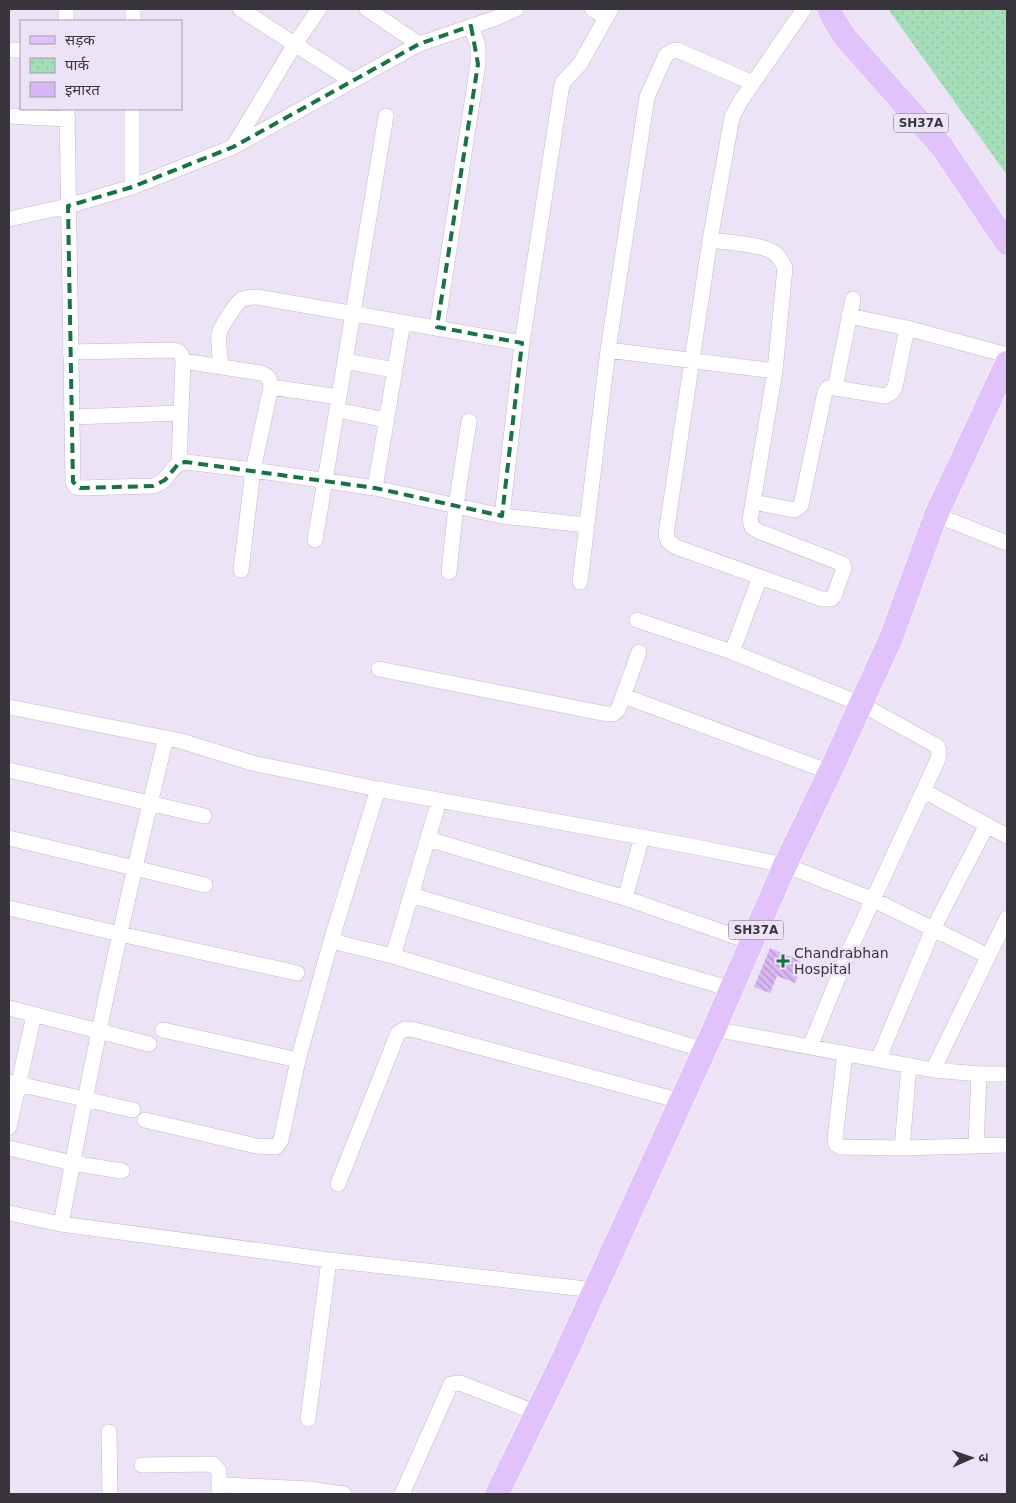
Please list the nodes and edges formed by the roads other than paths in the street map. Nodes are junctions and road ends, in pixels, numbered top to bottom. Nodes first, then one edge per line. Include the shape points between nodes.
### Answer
1 (240, 9) edge
2 (319, 9) edge
3 (367, 9) edge
4 (481, 9) edge
5 (516, 9) edge
6 (592, 9) edge
7 (804, 9) edge
8 (829, 9) edge
9 (609, 13) edge
10 (496, 18) junction
11 (471, 26) junction
12 (295, 44) junction
13 (419, 44) junction
14 (352, 81) junction
15 (753, 83) junction
16 (132, 110) edge
17 (68, 114) edge
18 (9, 116) edge
19 (386, 116) dead end
20 (233, 147) junction
21 (132, 187) junction
22 (68, 206) junction
23 (9, 219) edge
24 (710, 240) junction
25 (1007, 243) edge
26 (853, 299) dead end
27 (353, 313) junction
28 (849, 316) junction
29 (403, 322) junction
30 (437, 327) junction
31 (907, 328) junction
32 (522, 343) junction
33 (608, 350) junction
34 (70, 352) junction
35 (1007, 355) edge
36 (183, 361) junction
37 (345, 361) junction
38 (692, 361) junction
39 (1007, 363) edge
40 (221, 366) junction
41 (394, 370) junction
42 (775, 371) junction
43 (271, 387) junction
44 (834, 388) junction
45 (338, 404) junction
46 (180, 414) junction
47 (72, 418) junction
48 (386, 420) junction
49 (469, 421) dead end
50 (179, 463) junction
51 (253, 470) junction
52 (325, 481) junction
53 (375, 488) junction
54 (752, 502) junction
55 (456, 506) junction
56 (936, 515) junction
57 (502, 516) junction
58 (586, 525) junction
59 (315, 540) dead end
60 (1007, 543) edge
61 (240, 570) dead end
62 (448, 572) dead end
63 (760, 577) junction
64 (580, 582) dead end
65 (637, 620) dead end
66 (639, 652) dead end
67 (732, 652) junction
68 (379, 669) dead end
69 (624, 696) junction
70 (861, 704) junction
71 (9, 707) edge
72 (166, 738) junction
73 (9, 770) edge
74 (830, 772) junction
75 (378, 789) junction
76 (924, 791) junction
77 (439, 801) junction
78 (150, 803) junction
79 (204, 816) dead end
80 (987, 825) junction
81 (1007, 836) edge
82 (642, 837) junction
83 (9, 838) edge
84 (428, 839) junction
85 (785, 865) junction
86 (135, 868) junction
87 (205, 886) dead end
88 (411, 895) junction
89 (625, 898) junction
90 (874, 900) junction
91 (9, 908) edge
92 (1007, 918) edge
93 (933, 929) junction
94 (120, 934) junction
95 (331, 941) junction
96 (751, 942) junction
97 (393, 956) junction
98 (988, 956) junction
99 (297, 973) dead end
100 (731, 989) junction
101 (9, 1008) edge
102 (34, 1015) junction
103 (163, 1030) dead end
104 (100, 1032) junction
105 (709, 1039) junction
106 (149, 1044) dead end
107 (810, 1047) junction
108 (845, 1053) junction
109 (298, 1060) junction
110 (878, 1060) junction
111 (909, 1065) junction
112 (933, 1070) junction
113 (1006, 1071) edge
114 (979, 1074) junction
115 (14, 1083) edge
116 (84, 1099) junction
117 (681, 1101) junction
118 (133, 1110) dead end
119 (145, 1120) dead end
120 (9, 1127) edge
121 (1007, 1145) edge
122 (976, 1146) junction
123 (9, 1148) edge
124 (902, 1148) junction
125 (72, 1163) junction
126 (122, 1171) dead end
127 (338, 1184) dead end
128 (9, 1214) edge
129 (61, 1224) junction
130 (329, 1260) junction
131 (595, 1290) junction
132 (537, 1413) junction
133 (308, 1419) dead end
134 (109, 1432) dead end
135 (142, 1465) dead end
136 (219, 1491) edge
137 (110, 1494) edge
138 (344, 1494) edge
139 (402, 1494) edge
140 (497, 1494) edge

1 - 12 street
2 - 12 street
3 - 13 street
4 - 10 street
5 - 10 street
6 - 9 street
7 - 15 street
8 - 25 main road, SH37A via 844,36 942,147
9 - 32 street via 580,64 563,82
10 - 11 street
11 - 13 street
11 - 30 street via 478,46 478,64
12 - 14 street
12 - 20 street
13 - 14 street
14 - 20 street
15 - 24 street via 732,117
15 - 33 street via 685,52 672,50 666,55 647,97
16 - 21 street
17 - 18 street
17 - 22 street
19 - 27 street
20 - 21 street
21 - 22 street
22 - 23 street
22 - 34 street
24 - 38 street
24 - 42 street via 773,251 785,268
26 - 28 street
27 - 29 street
27 - 37 street
27 - 40 street via 247,297 234,308 220,331
28 - 31 street
28 - 44 street
29 - 30 street
29 - 41 street
30 - 32 street
31 - 35 street
31 - 44 street via 892,393 885,396
32 - 57 street
33 - 38 street
33 - 58 street
34 - 36 street via 172,350 178,351
34 - 47 street
36 - 40 street
36 - 46 street
37 - 41 street
37 - 45 street
38 - 42 street
38 - 63 street via 667,525 668,541 676,547
39 - 56 main road, SH37A
40 - 43 street via 267,375
41 - 48 street
42 - 54 street
43 - 45 street
43 - 51 street
44 - 54 street via 825,392 801,505 794,510
45 - 48 street
45 - 52 street
46 - 47 street
46 - 50 street
47 - 50 street via 73,482 76,487 160,484
48 - 53 street
49 - 55 street
50 - 51 street
51 - 52 street
51 - 61 street
52 - 53 street
52 - 59 street
53 - 55 street
54 - 63 street via 752,527 839,562 844,568 834,596 827,600
55 - 57 street
55 - 62 street
56 - 60 street
56 - 70 main road, SH37A via 891,638
57 - 58 street
58 - 64 street
63 - 67 street
65 - 67 street
66 - 69 street
67 - 70 street
68 - 69 street via 607,714 618,710
69 - 74 street
70 - 74 main road, SH37A
70 - 76 street via 937,746 938,759
71 - 72 street
72 - 75 street via 252,763
72 - 78 street
73 - 78 street
74 - 85 main road, SH37A
75 - 77 street
75 - 95 street
76 - 80 street
76 - 90 street
77 - 82 street
77 - 84 street
78 - 79 street
78 - 86 street
80 - 81 street
80 - 93 street
82 - 85 street
82 - 89 street
83 - 86 street
84 - 88 street
84 - 89 street
85 - 90 street
85 - 96 main road, SH37A
86 - 87 street
86 - 94 street
88 - 97 street
88 - 100 street
89 - 96 street
90 - 93 street
90 - 107 street via 846,958
91 - 94 street
92 - 98 street
93 - 98 street
93 - 110 street
94 - 99 street
94 - 104 street
95 - 97 street
95 - 109 street
96 - 100 main road, SH37A
97 - 105 street
98 - 112 street
100 - 105 main road, SH37A
101 - 102 street
102 - 104 street
102 - 115 street
103 - 109 street
104 - 106 street
104 - 116 street
105 - 107 street
105 - 117 main road, SH37A
107 - 108 street
108 - 110 street
108 - 124 street via 836,1144 841,1147
109 - 119 street via 281,1140 276,1147 256,1146
110 - 111 street
111 - 112 street
111 - 124 street
112 - 114 street
113 - 114 street
114 - 122 street
115 - 116 street
115 - 120 street
116 - 118 street
116 - 125 street
117 - 127 street via 406,1029 395,1039
117 - 131 main road, SH37A
121 - 122 street
122 - 124 street
123 - 125 street
125 - 126 street
125 - 129 street
128 - 129 street
129 - 130 street
130 - 131 street
130 - 133 street
131 - 132 main road, SH37A
132 - 139 street via 460,1383 451,1384
132 - 140 main road, SH37A
134 - 137 street
135 - 136 street via 213,1464 219,1471
136 - 138 street via 226,1485 309,1488

